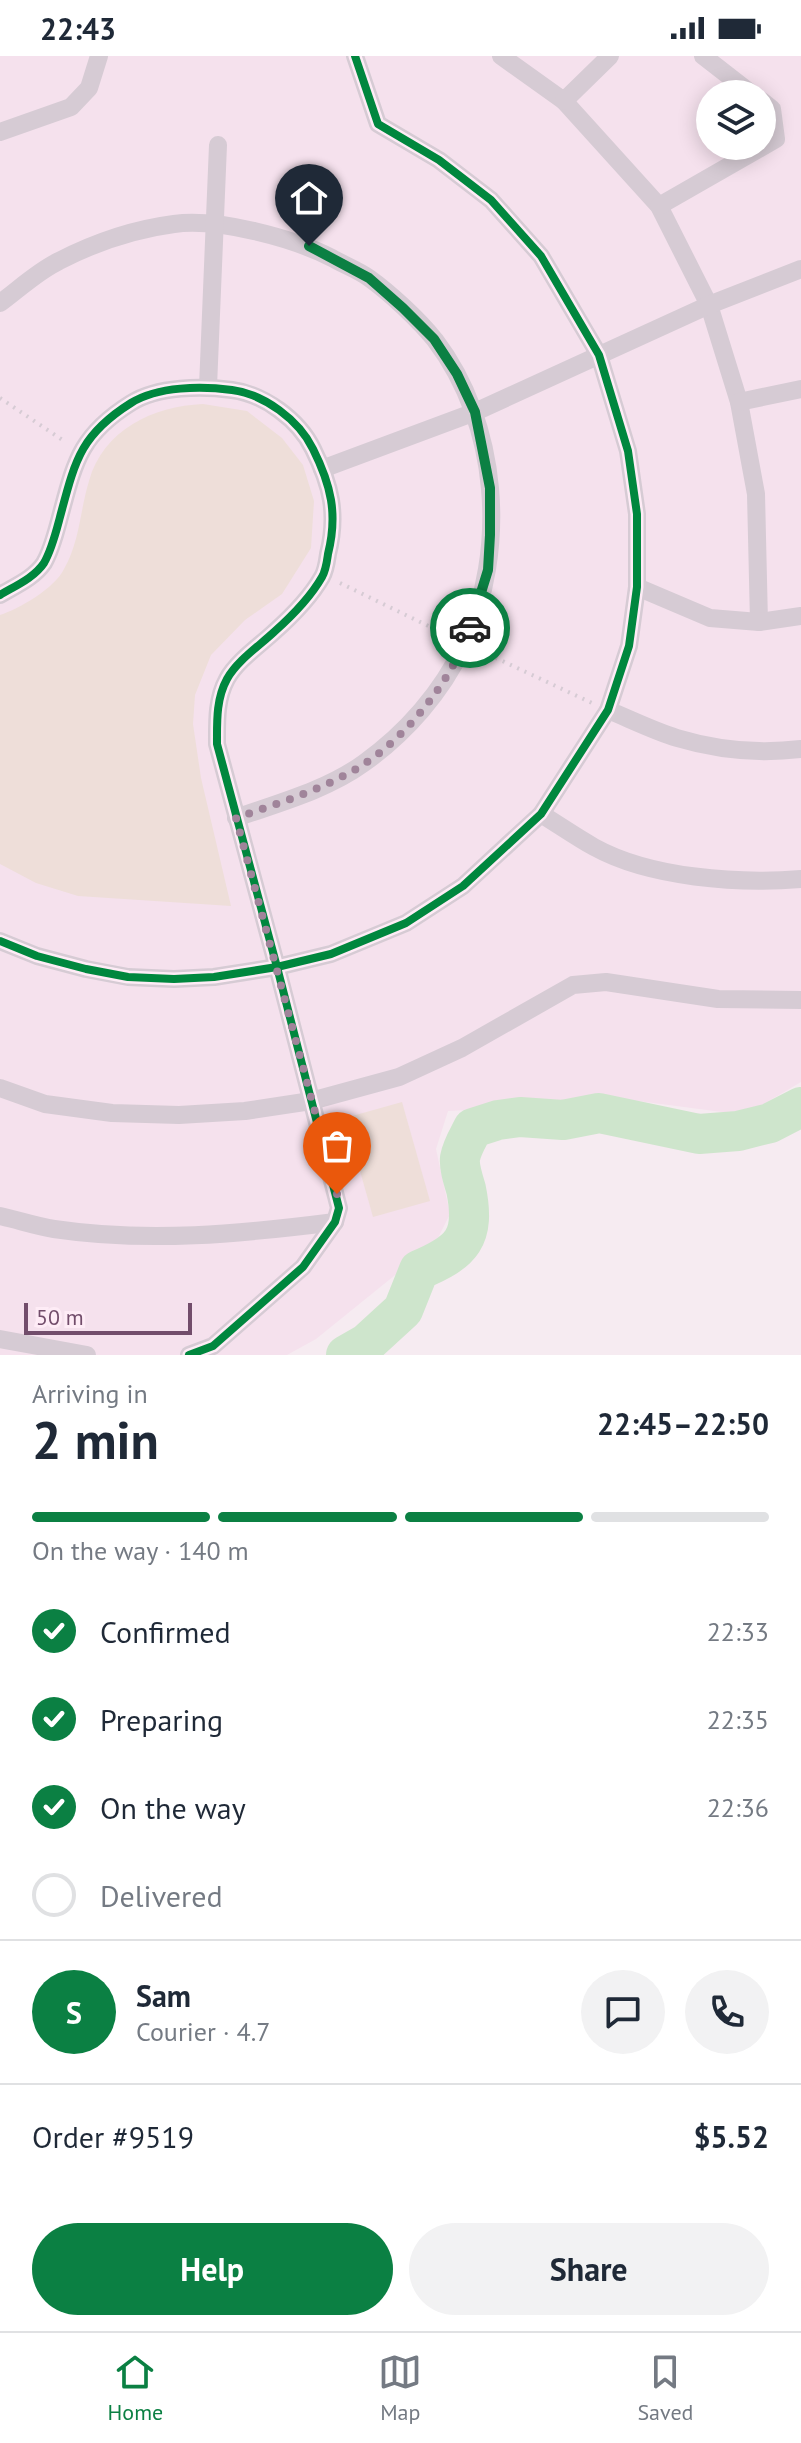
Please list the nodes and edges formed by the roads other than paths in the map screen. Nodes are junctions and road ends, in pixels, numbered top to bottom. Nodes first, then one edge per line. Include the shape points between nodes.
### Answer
1 (99, 56) edge
2 (355, 56) edge
3 (501, 56) edge
4 (610, 56) edge
5 (703, 56) edge
6 (734, 80) edge
7 (564, 101) junction
8 (0, 132) edge
9 (218, 145) dead end
10 (739, 160) edge
11 (659, 206) junction
12 (215, 225) junction
13 (801, 269) edge
14 (0, 303) edge
15 (709, 305) junction
16 (599, 355) junction
17 (208, 387) junction
18 (801, 389) edge
19 (739, 402) junction
20 (475, 412) junction
21 (322, 469) junction
22 (637, 587) junction
23 (0, 595) edge
24 (801, 616) edge
25 (759, 622) junction
26 (608, 710) junction
27 (801, 749) edge
28 (541, 814) junction
29 (236, 818) junction
30 (801, 879) edge
31 (0, 941) edge
32 (277, 967) junction
33 (801, 1000) edge
34 (0, 1088) edge
35 (311, 1101) junction
36 (0, 1216) edge
37 (335, 1222) junction
38 (0, 1339) edge
39 (38, 1351) edge
40 (87, 1355) edge
41 (189, 1355) edge

1 - 8 street via 89,88 71,107
2 - 16 street via 378,124 439,160 491,200 541,256
3 - 7 street
4 - 7 street
5 - 6 street
7 - 11 street
9 - 12 street
10 - 11 street
11 - 15 street
12 - 14 street via 177,223 132,232 57,261
12 - 17 street
12 - 20 street via 309,246 369,278 434,339
13 - 15 street
15 - 16 street
15 - 19 street
16 - 20 street
16 - 22 street via 628,451 637,514
17 - 21 street via 242,391 274,406 299,429
17 - 23 street via 135,400 104,421 80,452 43,564
18 - 19 street
19 - 25 street via 756,494
20 - 21 street
20 - 29 street via 490,488 488,570 465,643 450,670 399,735 362,765 305,794
21 - 29 street via 333,510 323,575 303,604 227,679 217,710 217,744
22 - 25 street via 710,618
22 - 26 street via 629,646
24 - 25 street
26 - 27 street via 676,738 724,749
26 - 28 street
28 - 30 street via 595,848 635,865 702,877
28 - 32 street via 463,886 406,923 331,954
29 - 32 street
31 - 32 street via 37,956 128,977 214,977
32 - 35 street
33 - 35 street via 718,999 606,982 573,985 399,1077
34 - 35 street via 45,1104 112,1113 179,1115
35 - 37 street via 337,1194
36 - 37 street via 51,1229 139,1236 251,1233
37 - 41 street via 303,1267 213,1346
38 - 39 street
39 - 40 street

